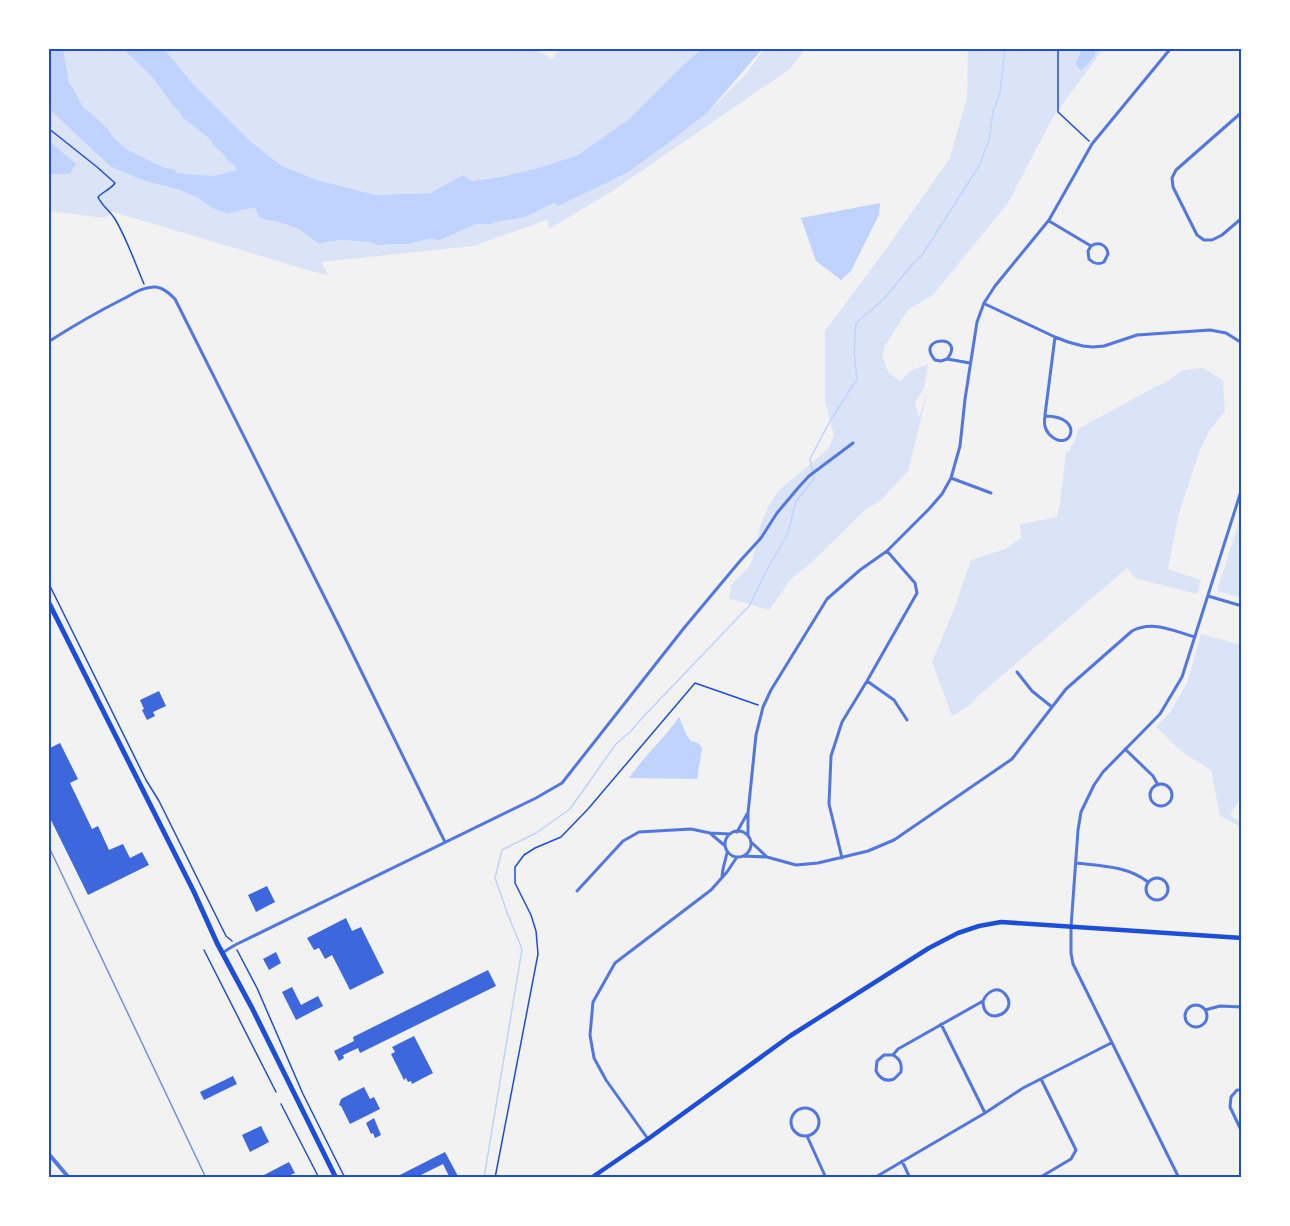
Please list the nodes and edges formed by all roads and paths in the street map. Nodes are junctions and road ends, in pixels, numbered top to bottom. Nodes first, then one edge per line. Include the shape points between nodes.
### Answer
1 (1058, 48) edge
2 (1171, 48) edge
3 (1242, 112) edge
4 (48, 128) edge
5 (1092, 144) junction
6 (1242, 218) edge
7 (1049, 220) junction
8 (1091, 246) junction
9 (146, 288) junction
10 (984, 303) junction
11 (1055, 337) junction
12 (48, 342) edge
13 (1242, 343) edge
14 (947, 359) junction
15 (970, 363) junction
16 (1045, 416) junction
17 (853, 443) dead end
18 (951, 478) junction
19 (1242, 488) edge
20 (992, 493) dead end
21 (887, 551) junction
22 (48, 582) edge
23 (1208, 596) junction
24 (48, 601) edge
25 (1242, 606) edge
26 (1195, 637) junction
27 (1017, 672) dead end
28 (867, 681) junction
29 (763, 707) junction
30 (1052, 707) junction
31 (907, 720) dead end
32 (1125, 749) junction
33 (1158, 785) junction
34 (748, 813) junction
35 (736, 832) junction
36 (710, 833) junction
37 (730, 834) junction
38 (748, 836) junction
39 (445, 842) junction
40 (750, 842) junction
41 (725, 845) junction
42 (728, 853) junction
43 (743, 856) junction
44 (737, 857) junction
45 (767, 857) junction
46 (842, 858) junction
47 (1075, 863) junction
48 (722, 876) junction
49 (1148, 882) junction
50 (577, 891) dead end
51 (1071, 927) junction
52 (1242, 938) edge
53 (233, 941) dead end
54 (204, 950) dead end
55 (239, 952) dead end
56 (222, 953) junction
57 (983, 1000) junction
58 (1242, 1007) edge
59 (1205, 1010) junction
60 (941, 1024) junction
61 (1111, 1043) junction
62 (892, 1055) junction
63 (1041, 1079) junction
64 (1242, 1090) edge
65 (276, 1092) dead end
66 (281, 1104) dead end
67 (985, 1113) junction
68 (1242, 1132) edge
69 (807, 1136) junction
70 (648, 1139) junction
71 (48, 1153) edge
72 (902, 1161) junction
73 (69, 1178) edge
74 (319, 1178) edge
75 (336, 1178) edge
76 (345, 1178) edge
77 (495, 1178) edge
78 (591, 1178) edge
79 (826, 1178) edge
80 (874, 1178) edge
81 (910, 1178) edge
82 (1039, 1178) edge
83 (1179, 1178) edge

1 - 5 path via 1058,112
2 - 5 street
3 - 6 street via 1176,170 1172,178 1197,235 1204,240 1222,235
4 - 9 path via 115,183 98,197 114,217
5 - 7 street
7 - 8 street
7 - 10 street
8 - 8 street via 1091,262 1104,262 1106,248
9 - 12 street
9 - 39 street via 163,289 175,299
10 - 11 street
10 - 15 street
11 - 13 street via 1093,347 1137,335 1210,330 1226,333
11 - 16 street
14 - 14 street via 933,358 930,348 934,343 940,340 949,344
14 - 15 street
15 - 18 street via 960,446
16 - 16 street via 1045,430 1054,439 1069,437 1071,431 1066,421
17 - 39 street via 809,476 777,513 761,538 684,628 562,783
18 - 20 street
18 - 21 street via 930,509
19 - 23 street
21 - 28 street via 915,583 917,593
21 - 29 street via 827,599
22 - 53 path via 226,936
23 - 25 street
23 - 26 street
24 - 56 main road
26 - 30 street via 1140,626 1077,679
26 - 32 street via 1182,677 1160,714
27 - 30 street
28 - 31 street via 894,700
28 - 46 street via 842,722 831,756 829,804
29 - 34 street via 756,735
29 - 77 path via 695,683 561,837 524,855 515,867 515,883 531,915 538,954
30 - 46 street via 1012,759 894,840
32 - 33 street
32 - 47 street via 1103,772 1086,799
33 - 33 street via 1151,790 1151,798 1157,805 1164,805 1170,801 1171,790
34 - 35 street
34 - 38 street
35 - 37 street
35 - 38 street
36 - 37 street
36 - 41 street
36 - 50 street via 691,829 639,832 623,842
37 - 41 street
38 - 40 street
39 - 56 street
40 - 43 street
40 - 45 street
41 - 42 street
42 - 44 street
42 - 48 street
43 - 44 street
43 - 45 street
44 - 48 street
45 - 46 street via 796,864
47 - 49 street via 1127,871
47 - 51 street
48 - 70 street via 711,890 615,963 593,1002 590,1035 594,1058
49 - 49 street via 1146,891 1151,898 1165,895 1167,885 1162,879
51 - 52 main road
51 - 61 street via 1073,964
51 - 70 main road via 1001,922 957,933 790,1036
54 - 65 path
55 - 76 path
56 - 75 main road
57 - 57 street via 987,1013 995,1016 1005,1012 1009,1004 1000,990 989,992
57 - 60 street
58 - 59 street
59 - 59 street via 1198,1005 1191,1007 1185,1014 1187,1021 1193,1026 1203,1024
60 - 62 street
60 - 67 street
61 - 63 street
61 - 83 street
62 - 62 street via 877,1061 878,1075 886,1080 901,1072 901,1062
63 - 67 street
63 - 82 street via 1076,1150 1071,1159
64 - 68 street via 1231,1097 1230,1107
66 - 74 path
67 - 72 street
69 - 69 street via 816,1131 819,1121 811,1109 801,1109 792,1123 795,1131
69 - 79 street
70 - 78 main road
71 - 73 street
72 - 80 street
72 - 81 street

